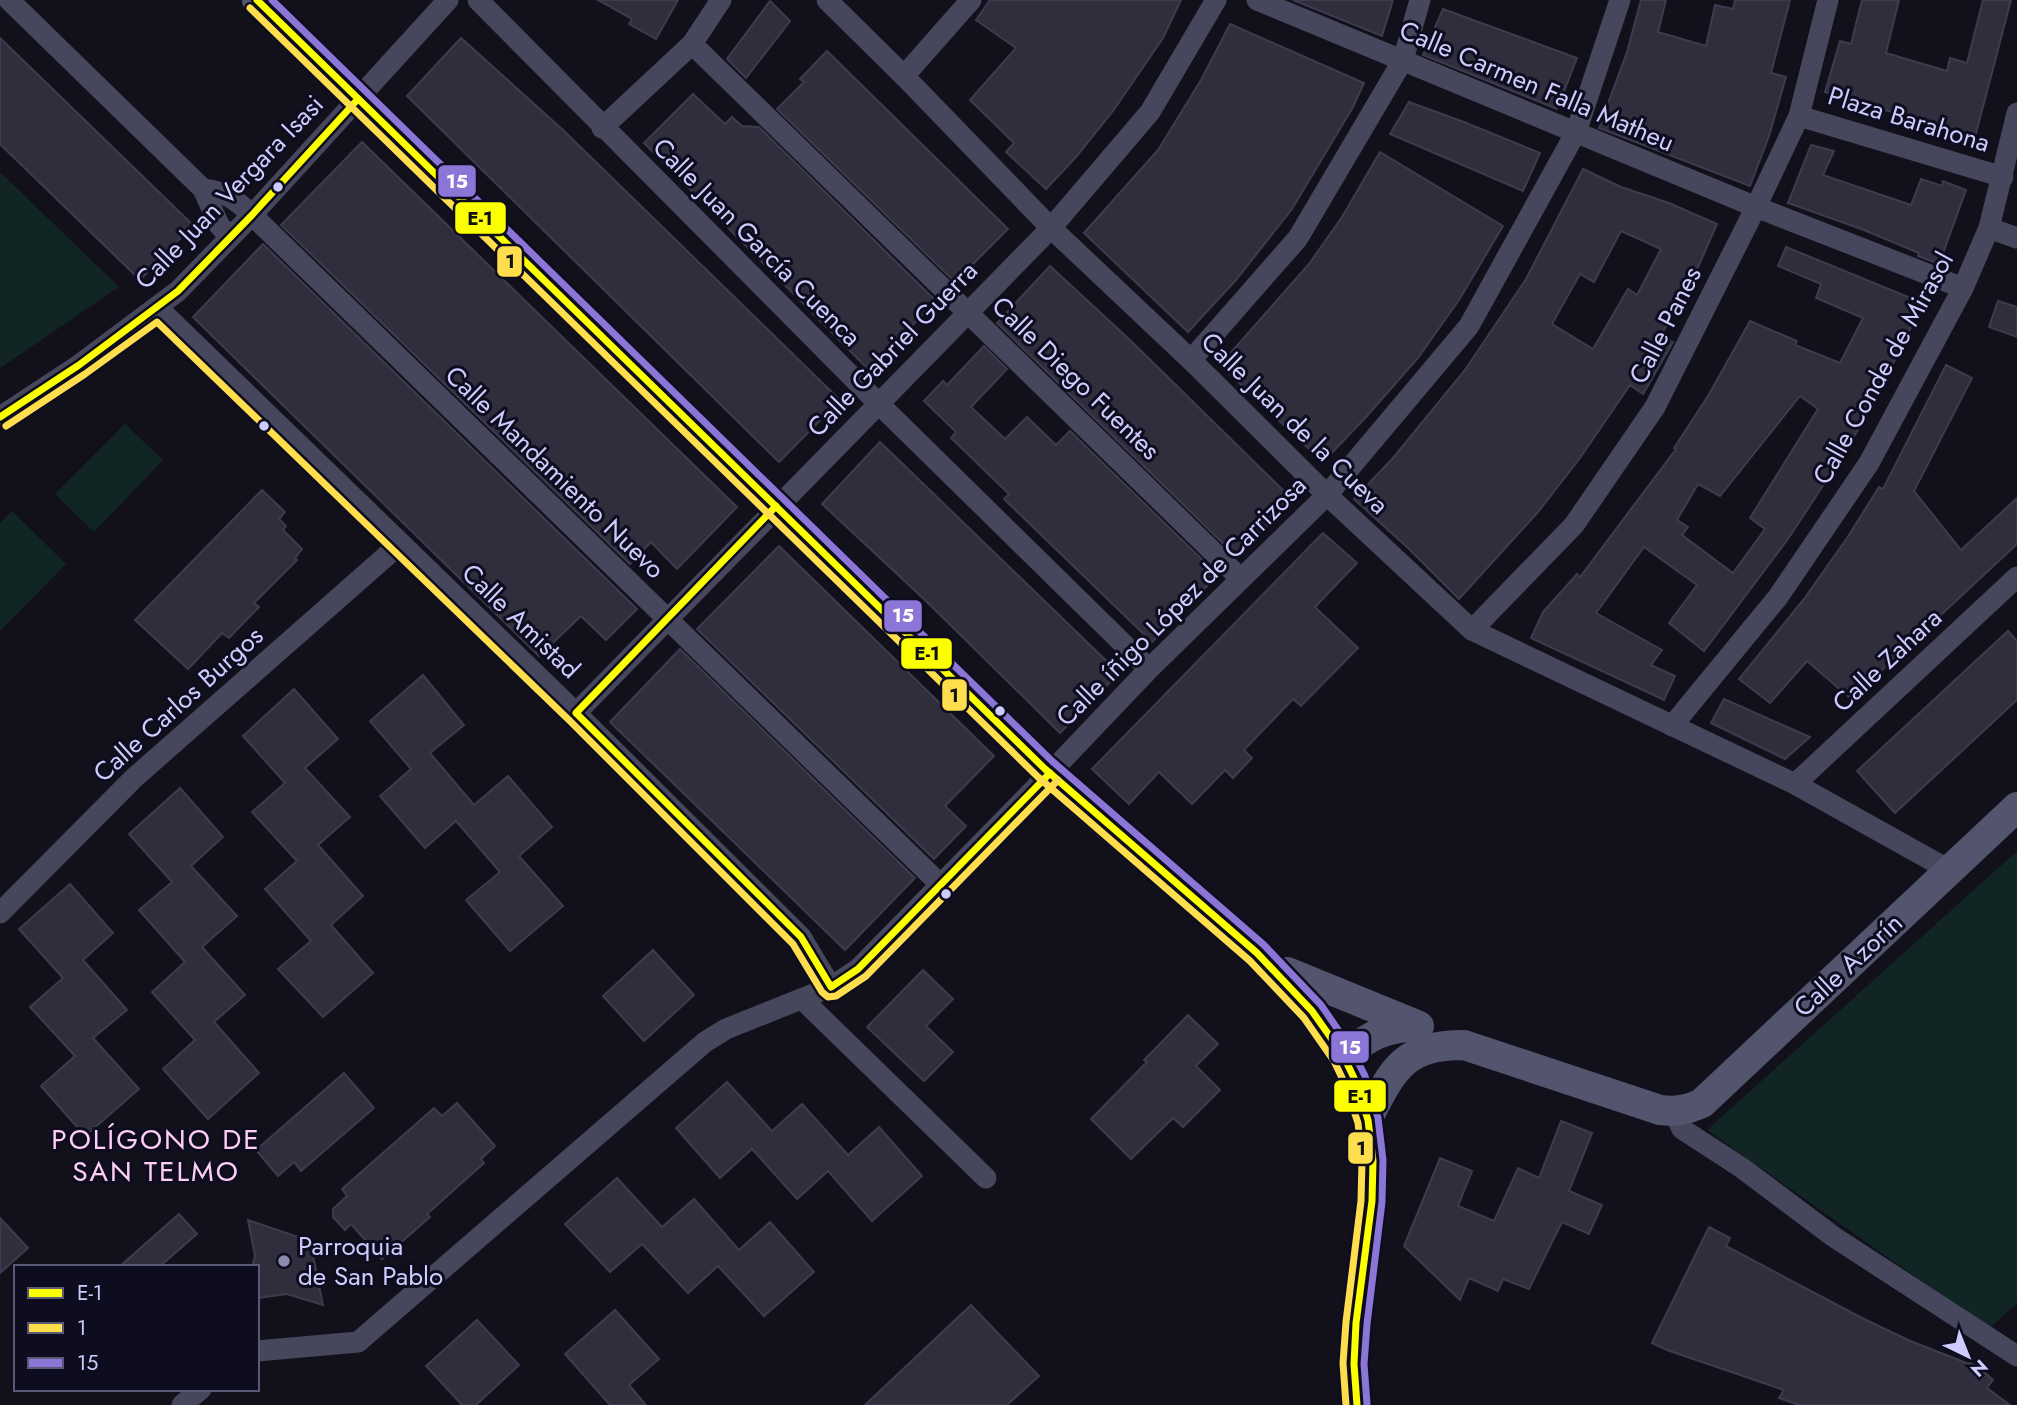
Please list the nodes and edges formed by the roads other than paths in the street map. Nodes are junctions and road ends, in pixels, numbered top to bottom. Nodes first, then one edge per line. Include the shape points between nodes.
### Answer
1 (9, 0) edge
2 (257, 0) edge
3 (448, 0) edge
4 (478, 0) edge
5 (721, 0) edge
6 (827, 0) edge
7 (971, 0) edge
8 (1216, 0) edge
9 (1257, 0) edge
10 (1420, 0) edge
11 (1620, 0) edge
12 (1828, 0) edge
13 (692, 44) junction
14 (1403, 60) junction
15 (904, 76) junction
16 (358, 99) junction
17 (2017, 113) edge
18 (1799, 116) junction
19 (602, 128) junction
20 (1576, 132) junction
21 (2008, 173) edge
22 (203, 189) junction
23 (1756, 207) junction
24 (252, 215) junction
25 (1051, 228) junction
26 (1989, 228) junction
27 (230, 237) junction
28 (2017, 238) edge
29 (1962, 288) junction
30 (158, 308) junction
31 (968, 312) junction
32 (1191, 360) junction
33 (879, 404) junction
34 (0, 417) edge
35 (1327, 495) junction
36 (776, 506) junction
37 (400, 544) junction
38 (2017, 577) edge
39 (1240, 578) junction
40 (666, 619) junction
41 (1472, 630) junction
42 (1149, 669) junction
43 (576, 713) junction
44 (1672, 726) junction
45 (1050, 773) junction
46 (1795, 784) junction
47 (2017, 807) edge
48 (1949, 870) junction
49 (940, 885) junction
50 (0, 913) edge
51 (1269, 963) junction
52 (831, 986) junction
53 (802, 999) junction
54 (1419, 1026) junction
55 (1464, 1045) junction
56 (1344, 1056) junction
57 (1404, 1061) junction
58 (1674, 1112) junction
59 (1368, 1118) junction
60 (986, 1178) dead end
61 (259, 1351) edge
62 (2017, 1356) edge
63 (199, 1391) edge
64 (182, 1405) edge
65 (1357, 1405) edge

1 - 22 street
2 - 16 street
3 - 16 street, Calle Juan Vergara Isasi
4 - 19 street, Calle Juan García Cuenca
5 - 13 street
6 - 15 street, Calle Juan de la Cueva
7 - 15 street
8 - 25 street, Calle Gabriel Guerra via 1150,112
9 - 14 street, Calle Carmen Falla Matheu
10 - 14 street
11 - 20 street, Calle íñigo López de Carrizosa
12 - 18 street, Calle Panes
13 - 19 street
13 - 31 street, Calle Diego Fuentes
14 - 20 street, Calle Carmen Falla Matheu
14 - 32 street via 1298,238
15 - 25 street, Calle Juan de la Cueva
16 - 24 street, Calle Juan Vergara Isasi
16 - 36 street
17 - 21 street, Calle Conde de Mirasol
18 - 21 street, Plaza Barahona
18 - 23 street, Calle Panes
19 - 33 street, Calle Juan García Cuenca
20 - 23 street, Calle Carmen Falla Matheu
20 - 35 street, Calle íñigo López de Carrizosa via 1469,326
21 - 26 street, Calle Conde de Mirasol
22 - 24 street, Calle Mandamiento Nuevo via 219,190
22 - 27 street via 219,225
23 - 29 street
23 - 41 street, Calle Panes via 1655,407 1574,524
24 - 27 street, Calle Juan Vergara Isasi
24 - 40 street, Calle Mandamiento Nuevo
25 - 31 street, Calle Gabriel Guerra
25 - 32 street, Calle Juan de la Cueva
26 - 28 street
26 - 29 street, Calle Conde de Mirasol
27 - 30 street, Calle Juan Vergara Isasi
29 - 44 street, Calle Conde de Mirasol via 1869,463 1778,597
30 - 34 street, Calle Juan Vergara Isasi
30 - 37 street, Calle Amistad
31 - 33 street, Calle Gabriel Guerra
31 - 39 street, Calle Diego Fuentes
32 - 35 street, Calle Juan de la Cueva
33 - 36 street, Calle Gabriel Guerra
33 - 42 street, Calle Juan García Cuenca
35 - 39 street, Calle íñigo López de Carrizosa
35 - 41 street, Calle Juan de la Cueva
36 - 40 street, Calle Gabriel Guerra
36 - 45 street
37 - 43 street, Calle Amistad
37 - 50 street, Calle Carlos Burgos via 134,778
38 - 46 street, Calle Zahara
39 - 42 street, Calle íñigo López de Carrizosa
40 - 43 street, Calle Gabriel Guerra
40 - 49 street, Calle Mandamiento Nuevo
41 - 44 street, Calle Juan de la Cueva
42 - 45 street, Calle íñigo López de Carrizosa
43 - 52 street, Calle Amistad via 801,937
44 - 46 street, Calle Juan de la Cueva
45 - 49 street
45 - 51 street
46 - 48 street, Calle Juan de la Cueva
47 - 48 street, Calle Azorín
48 - 58 street, Calle Azorín via 1702,1103
49 - 52 street via 858,969
51 - 54 street
51 - 56 street via 1303,998
52 - 53 street
53 - 60 street
53 - 61 street via 705,1042 358,1342
54 - 55 street
54 - 56 street via 1377,1032
55 - 57 street via 1441,1045
55 - 58 street
56 - 57 street via 1379,1063
56 - 59 street
57 - 59 street via 1388,1079
58 - 62 street via 1682,1129 1834,1237
59 - 65 street via 1375,1172 1355,1333
63 - 64 street

